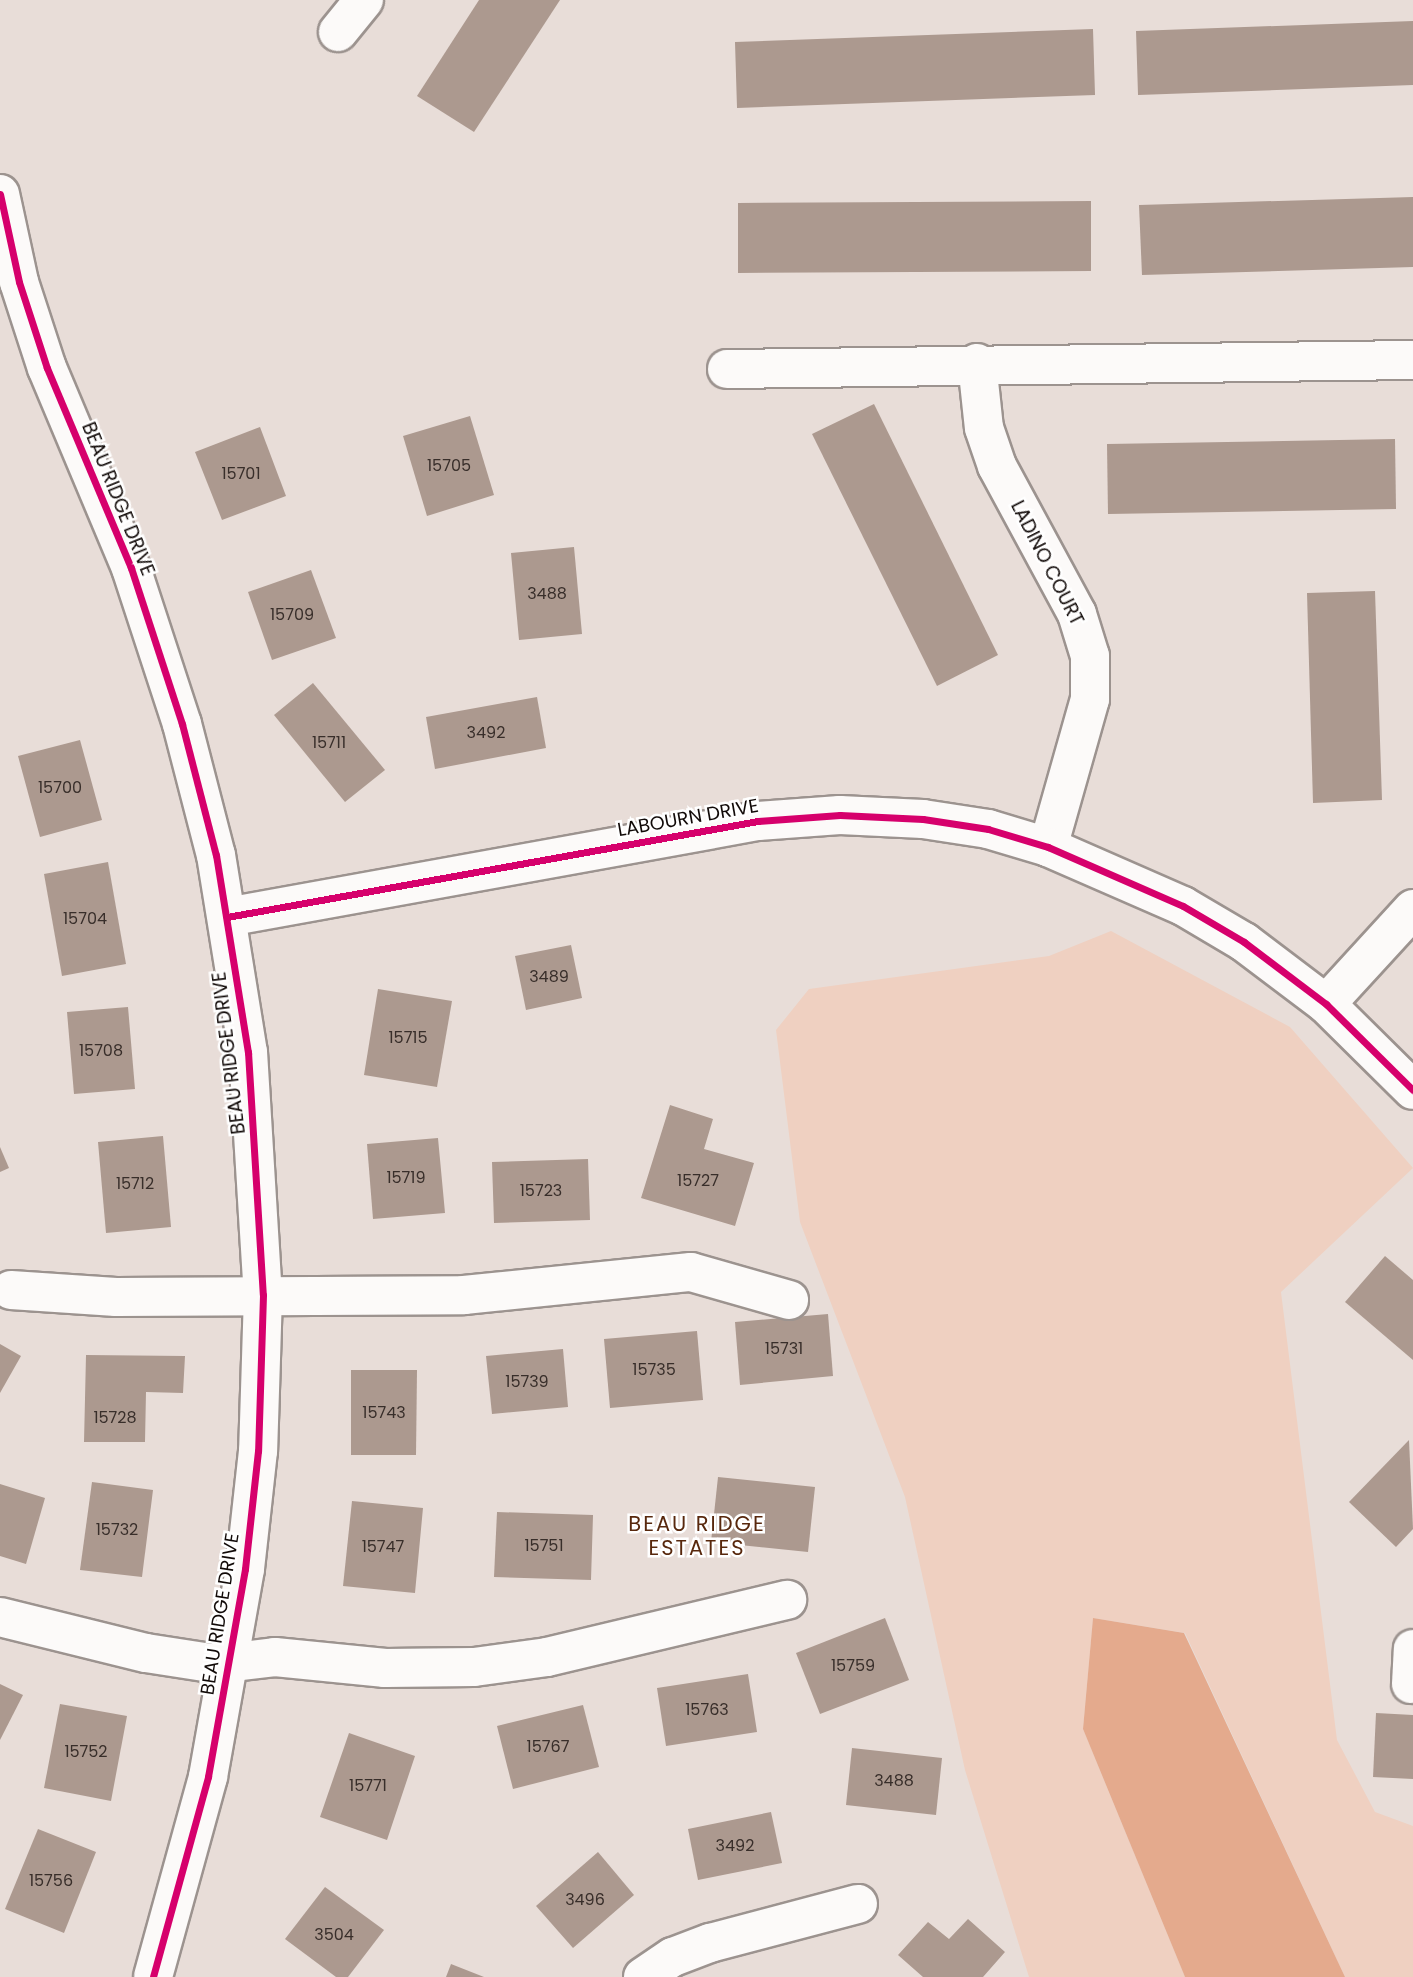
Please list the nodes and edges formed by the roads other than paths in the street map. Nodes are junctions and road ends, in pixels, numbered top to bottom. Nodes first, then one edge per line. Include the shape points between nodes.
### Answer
1 (364, 0) edge
2 (338, 32) dead end
3 (0, 194) edge
4 (1413, 360) edge
5 (977, 363) junction
6 (727, 369) dead end
7 (1048, 847) junction
8 (1413, 909) edge
9 (228, 917) junction
10 (1326, 1004) junction
11 (1413, 1090) edge
12 (10, 1290) dead end
13 (262, 1295) junction
14 (789, 1300) dead end
15 (787, 1600) dead end
16 (0, 1617) edge
17 (230, 1662) junction
18 (858, 1904) dead end
19 (153, 1977) edge
20 (643, 1977) edge

1 - 2 street
3 - 9 street, BEAU RIDGE DRIVE via 19,282 47,368 131,568 182,723
4 - 5 street
5 - 6 street
5 - 7 street, LADINO COURT via 984,428 997,466 1077,614 1090,656 1090,699
7 - 9 street, LABOURN DRIVE via 988,829 923,819 840,815 758,821
7 - 10 street, LABOURN DRIVE via 1183,906 1244,942
8 - 10 street
9 - 13 street, BEAU RIDGE DRIVE via 248,1052
10 - 11 street, LABOURN DRIVE
12 - 13 street via 116,1297
13 - 14 street via 464,1296 691,1272
13 - 17 street, BEAU RIDGE DRIVE via 258,1451
15 - 17 street via 547,1657 474,1667 385,1668 312,1657
16 - 17 street via 146,1653
17 - 19 street, BEAU RIDGE DRIVE via 208,1777
18 - 20 street via 710,1942 673,1956

